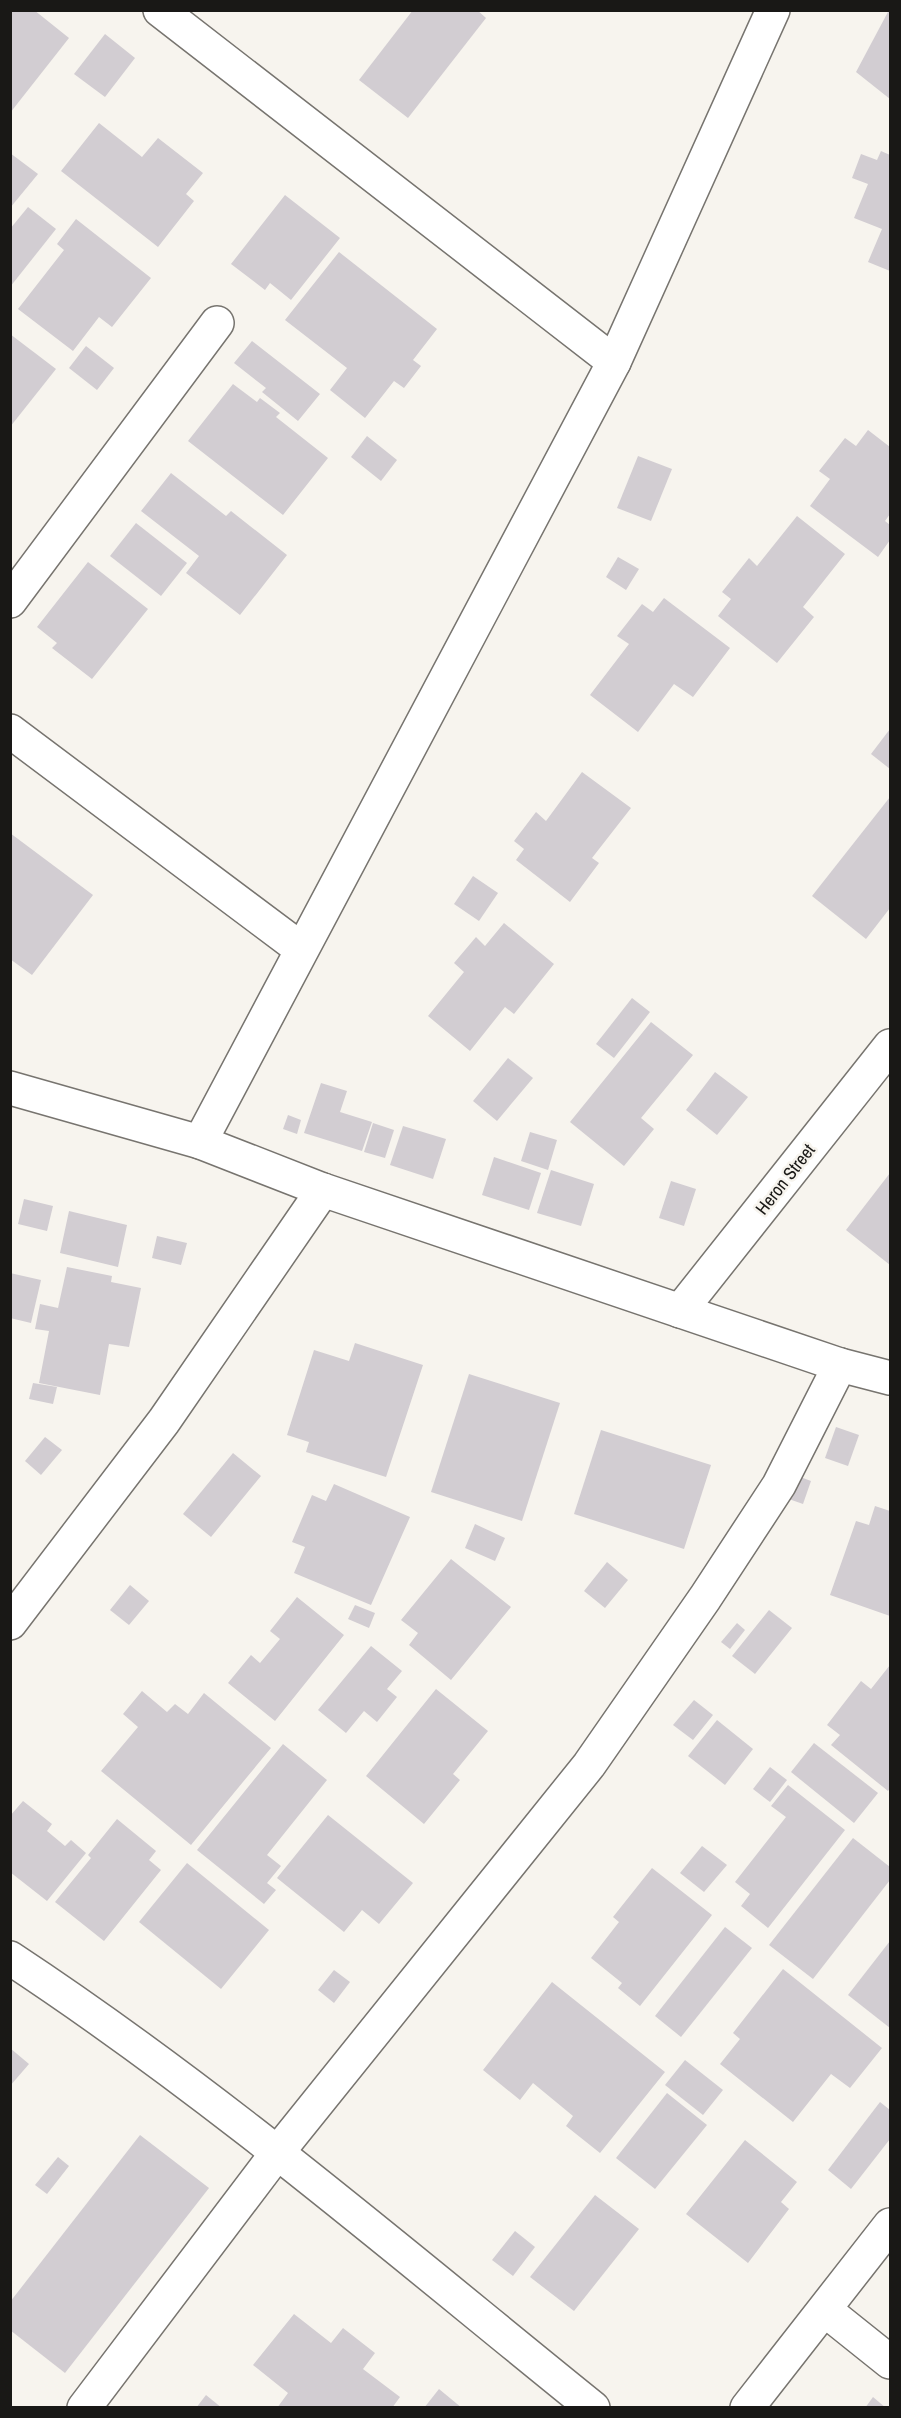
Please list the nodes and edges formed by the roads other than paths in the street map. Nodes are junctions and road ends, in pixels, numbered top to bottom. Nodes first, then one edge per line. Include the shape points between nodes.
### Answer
1 (160, 10) edge
2 (773, 10) edge
3 (217, 323) dead end
4 (614, 362) junction
5 (10, 601) edge
6 (10, 731) edge
7 (301, 949) junction
8 (891, 1046) edge
9 (10, 1088) edge
10 (200, 1142) junction
11 (323, 1191) junction
12 (681, 1311) junction
13 (840, 1365) junction
14 (891, 1378) edge
15 (10, 1623) edge
16 (10, 1958) edge
17 (278, 2154) junction
18 (891, 2225) edge
19 (825, 2310) junction
20 (891, 2362) edge
21 (84, 2408) edge
22 (593, 2408) edge
23 (747, 2408) edge

1 - 4 street
2 - 4 street
3 - 5 street
4 - 7 street
6 - 7 street
7 - 10 street
8 - 12 street, Heron Street
9 - 10 street
10 - 11 street
11 - 12 street
11 - 15 street via 164,1421
12 - 13 street
13 - 14 street
13 - 17 street via 779,1485 589,1765
16 - 17 street via 83,2005
17 - 21 street
17 - 22 street
18 - 19 street
19 - 20 street
19 - 23 street

